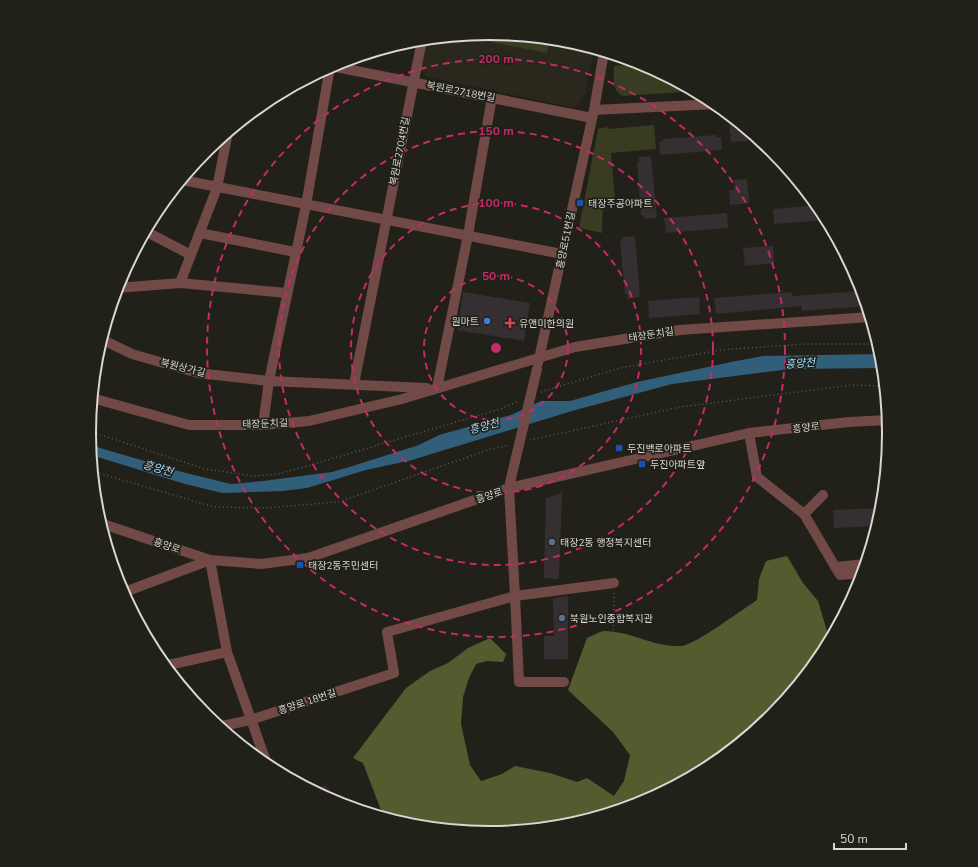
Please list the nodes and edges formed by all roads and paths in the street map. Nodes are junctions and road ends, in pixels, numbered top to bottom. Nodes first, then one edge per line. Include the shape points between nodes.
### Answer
1 (421, 46) edge
2 (603, 57) edge
3 (342, 68) edge
4 (329, 75) edge
5 (413, 82) junction
6 (492, 97) junction
7 (706, 105) edge
8 (593, 114) junction
9 (226, 141) edge
10 (187, 181) edge
11 (218, 188) junction
12 (306, 205) junction
13 (386, 220) junction
14 (200, 233) junction
15 (150, 234) edge
16 (468, 235) junction
17 (295, 252) junction
18 (562, 254) junction
19 (191, 255) junction
20 (180, 283) junction
21 (123, 287) edge
22 (287, 293) junction
23 (865, 317) edge
24 (107, 341) edge
25 (872, 344) edge
26 (538, 364) junction
27 (269, 381) junction
28 (354, 384) junction
29 (879, 386) edge
30 (437, 388) junction
31 (540, 392) dead end
32 (97, 399) edge
33 (520, 401) dead end
34 (882, 420) edge
35 (263, 424) junction
36 (96, 432) edge
37 (749, 433) junction
38 (528, 440) dead end
39 (514, 444) dead end
40 (98, 473) edge
41 (509, 488) junction
42 (823, 495) dead end
43 (804, 514) junction
44 (107, 525) edge
45 (210, 560) junction
46 (860, 565) edge
47 (837, 571) junction
48 (857, 573) edge
49 (614, 583) joint
50 (128, 591) edge
51 (515, 596) junction
52 (227, 652) junction
53 (171, 664) edge
54 (564, 682) dead end
55 (250, 720) junction
56 (226, 725) edge
57 (264, 757) edge
58 (658, 789) edge

1 - 5 street, 북원로2704번길
2 - 8 street, 흥양로51번길
3 - 5 street, 북원로2718번길
4 - 12 street
5 - 6 street, 북원로2718번길
5 - 13 street, 북원로2704번길
6 - 8 street, 북원로2718번길
6 - 16 street
7 - 8 street
8 - 18 street, 흥양로51번길
9 - 11 street
10 - 11 street
11 - 12 street
11 - 14 street
12 - 13 street
12 - 17 street
13 - 16 street
13 - 28 street
14 - 17 street
14 - 19 street
15 - 19 street
16 - 18 street
16 - 30 street
17 - 22 street
18 - 26 street, 흥양로51번길
19 - 20 street
20 - 21 street
20 - 22 street
22 - 27 street
23 - 26 street, 태장둔치길 via 680,330 575,347
24 - 27 street, 북원상가길 via 132,354 198,373
25 - 31 path via 804,344 720,350 620,368
26 - 30 street, 태장둔치길
26 - 41 street, 흥양로51번길, bridge
27 - 28 street, 북원상가길
27 - 35 street
28 - 30 street, 북원상가길
29 - 38 path via 853,385 680,407
30 - 35 street, 태장둔치길 via 309,421
32 - 35 street, 태장둔치길 via 189,425
33 - 36 path via 298,469 254,476 205,469
34 - 37 street, 흥양로
37 - 41 street, 흥양로
37 - 43 street via 757,477
39 - 40 path via 491,449 338,502 266,508 214,507
41 - 45 street, 흥양로 via 308,558 261,564
41 - 51 street
42 - 43 street
43 - 47 street
44 - 45 street, 흥양로
45 - 50 street
45 - 52 street
46 - 47 street
47 - 48 street
49 - 51 street
49 - 58 path via 614,650 657,699 671,719 678,739
51 - 54 street via 518,682
51 - 55 street, 흥양로 18번길 via 387,632 394,673
52 - 53 street
52 - 55 street
55 - 56 street, 흥양로 18번길
55 - 57 street

